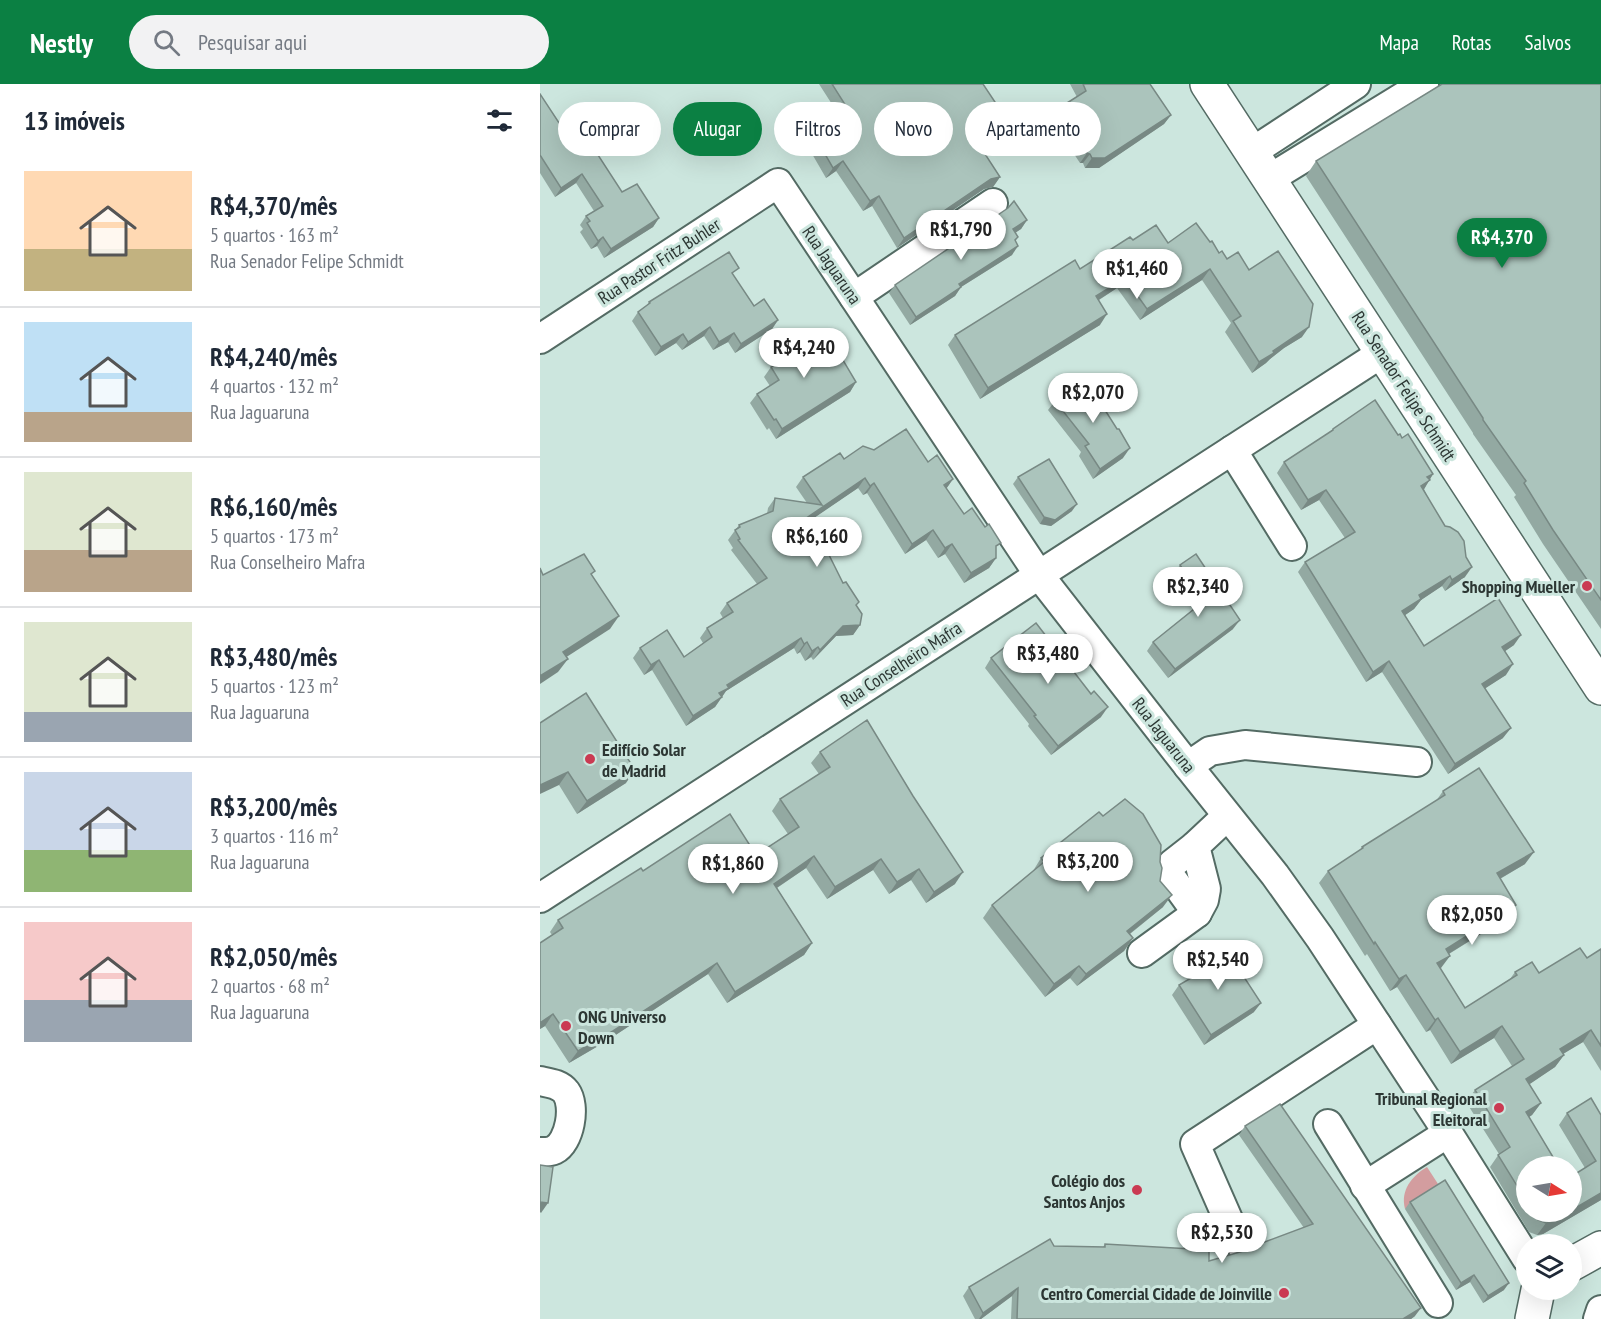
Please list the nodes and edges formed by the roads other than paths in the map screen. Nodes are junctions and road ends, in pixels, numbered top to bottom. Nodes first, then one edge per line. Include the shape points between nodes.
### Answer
1 (1207, 84) edge
2 (1356, 84) edge
3 (1424, 84) edge
4 (1260, 166) junction
5 (778, 183) joint
6 (993, 203) dead end
7 (854, 297) junction
8 (540, 339) edge
9 (1382, 353) junction
10 (1232, 450) junction
11 (1292, 546) dead end
12 (1039, 575) junction
13 (1601, 688) edge
14 (1417, 762) dead end
15 (1188, 766) junction
16 (1227, 816) junction
17 (540, 898) edge
18 (1142, 953) dead end
19 (1377, 1025) junction
20 (540, 1081) edge
21 (1328, 1124) dead end
22 (1448, 1133) junction
23 (540, 1152) edge
24 (1365, 1186) junction
25 (1516, 1241) edge
26 (1238, 1242) dead end
27 (1601, 1248) edge
28 (1582, 1258) edge
29 (1536, 1300) edge
30 (1438, 1303) dead end
31 (1601, 1310) edge
32 (1532, 1319) edge
33 (1598, 1319) edge

1 - 4 main road, Rua Senador Felipe Schmidt
2 - 4 street
3 - 4 street
4 - 9 main road, Rua Senador Felipe Schmidt
5 - 7 street, Rua Jaguaruna
5 - 8 street, Rua Pastor Fritz Buhler
6 - 7 street
7 - 12 street, Rua Jaguaruna
9 - 10 street, Rua Conselheiro Mafra
9 - 13 main road, Rua Senador Felipe Schmidt
10 - 11 street
10 - 12 street, Rua Conselheiro Mafra
12 - 15 street, Rua Jaguaruna
12 - 17 street, Rua Conselheiro Mafra
14 - 15 street via 1245,745 1210,751
15 - 16 street, Rua Jaguaruna
16 - 18 street via 1172,864 1168,873 1197,913
16 - 19 street, Rua Jaguaruna via 1314,929
19 - 22 street, Rua Jaguaruna
19 - 26 street via 1194,1144
20 - 23 street via 556,1084 566,1092 571,1104 564,1138 556,1149
21 - 24 street
22 - 24 street
22 - 25 street, Rua Jaguaruna
24 - 30 street
27 - 28 main road
29 - 32 main road
31 - 33 street

